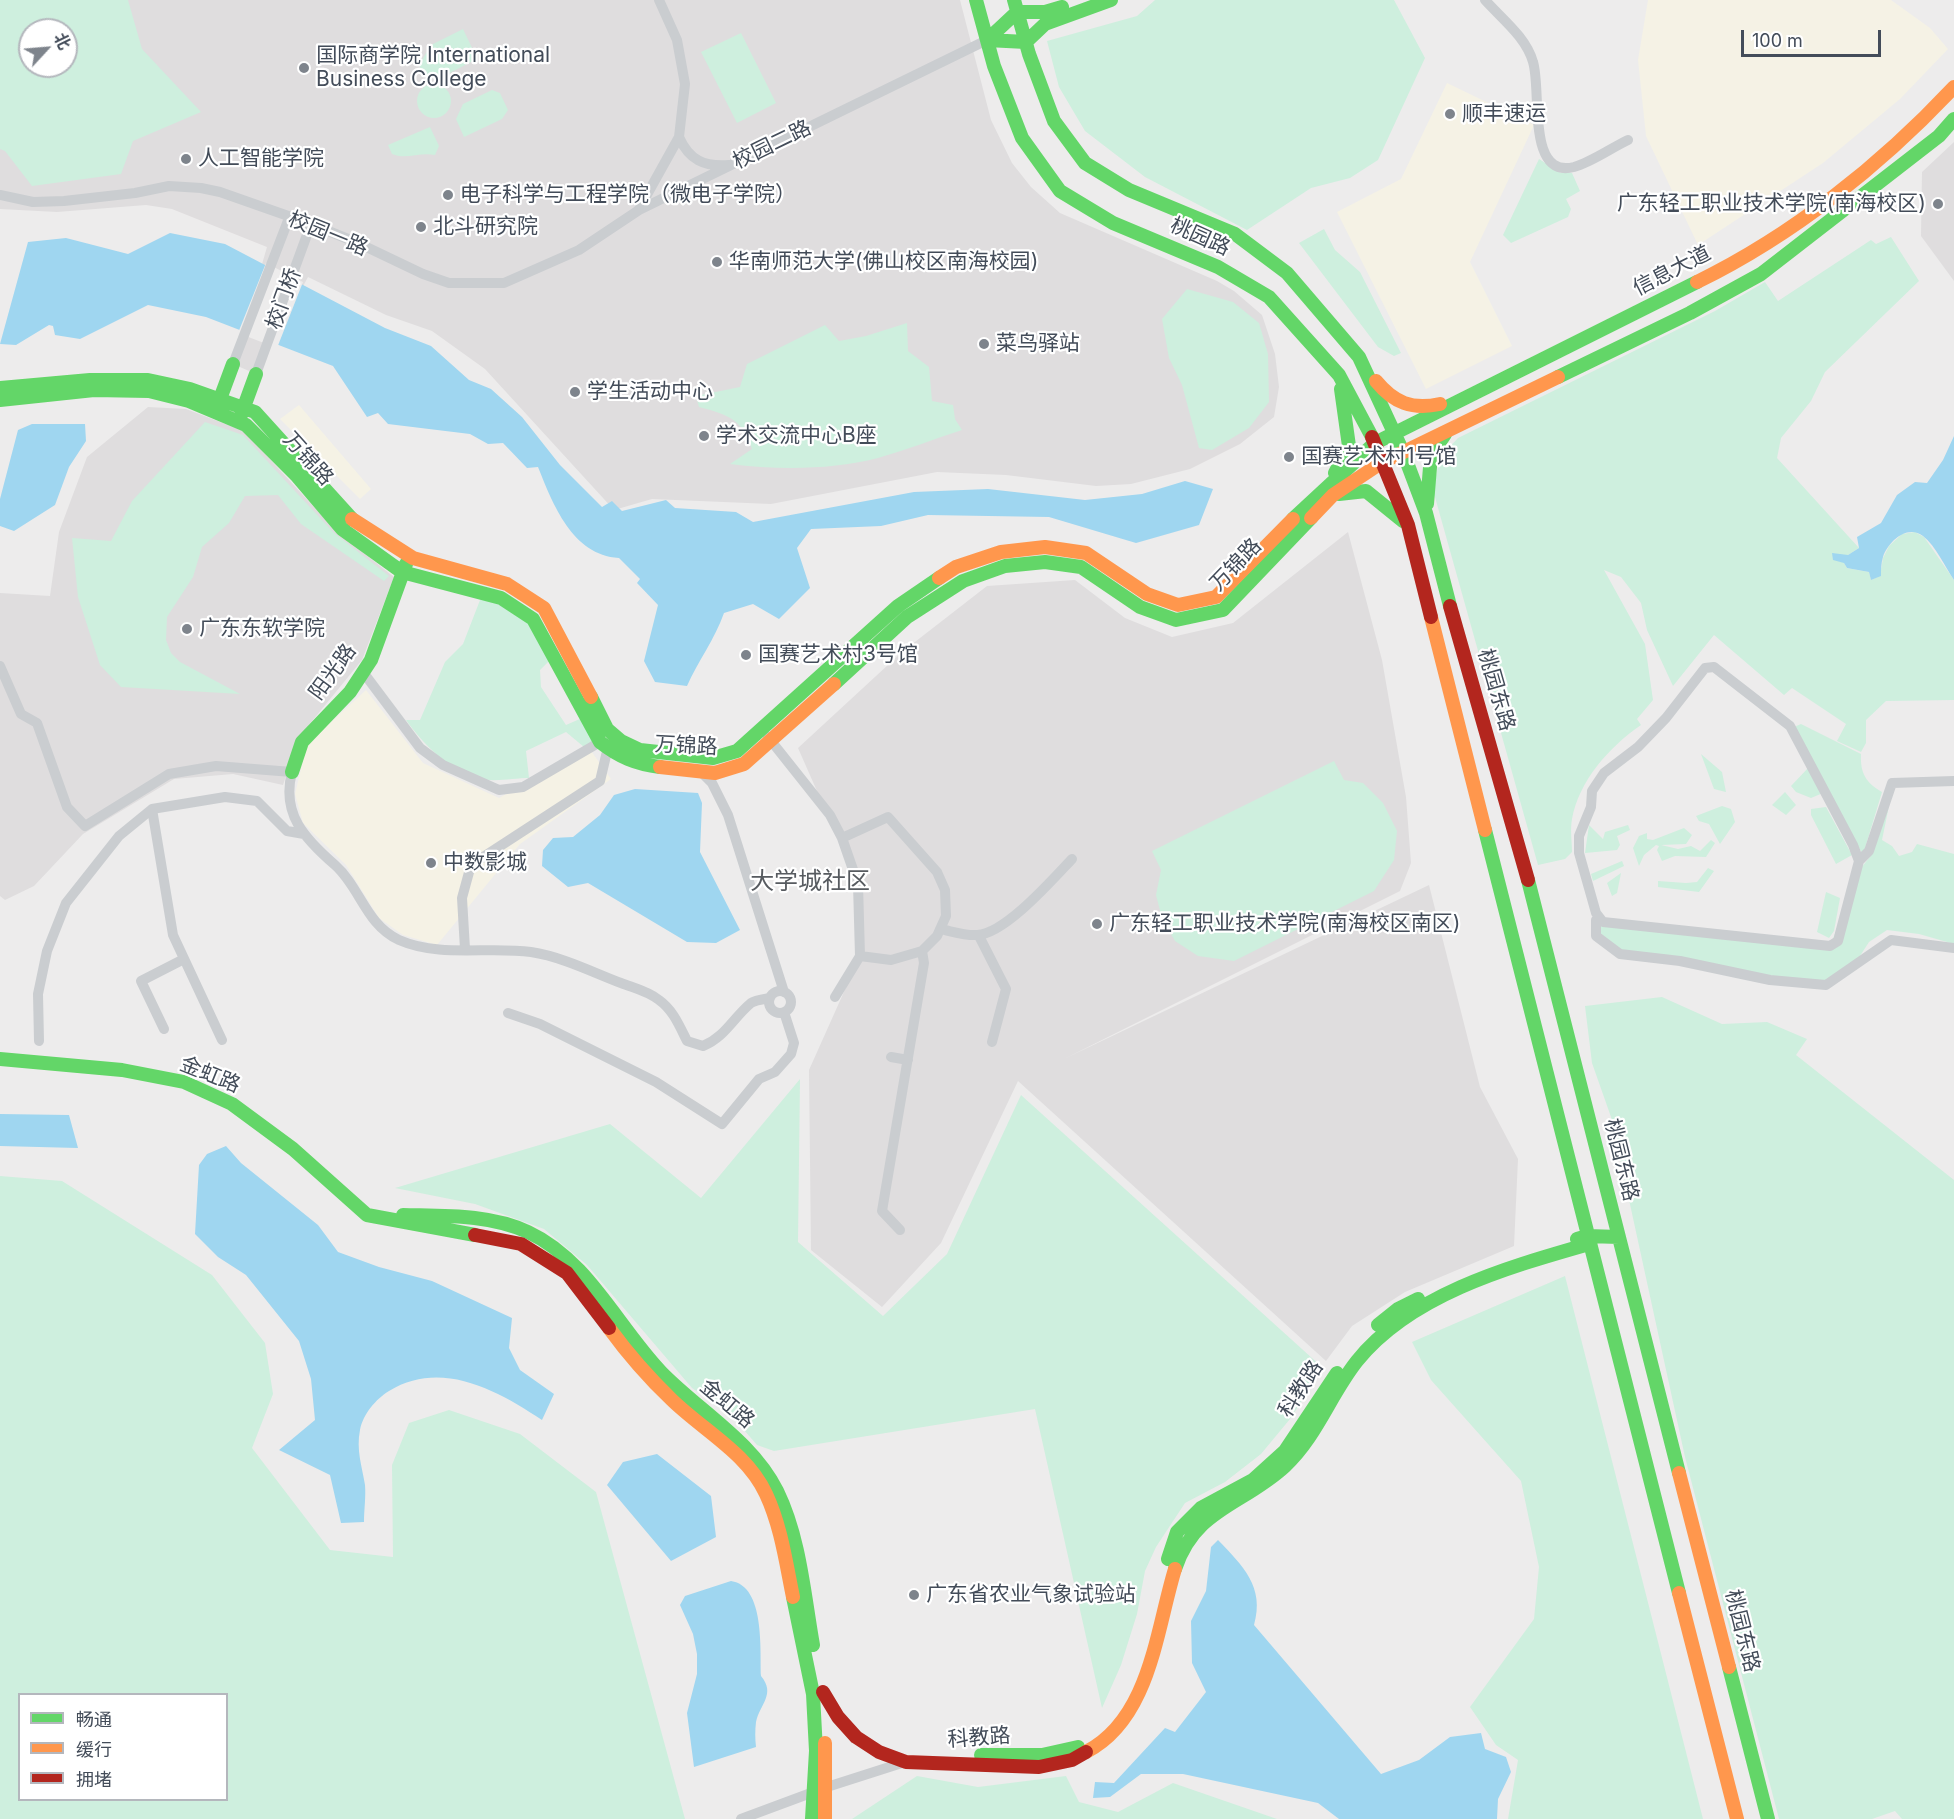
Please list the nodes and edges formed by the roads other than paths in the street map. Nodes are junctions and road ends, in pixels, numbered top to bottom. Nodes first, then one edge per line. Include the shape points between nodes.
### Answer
1 (659, 0) edge
2 (976, 0) edge
3 (1082, 0) edge
4 (1111, 0) edge
5 (1485, 0) edge
6 (1015, 6) edge
7 (987, 40) junction
8 (1026, 42) junction
9 (1954, 87) edge
10 (1954, 119) edge
11 (679, 137) junction
12 (1628, 140) dead end
13 (733, 165) junction
14 (0, 195) edge
15 (639, 210) junction
16 (289, 218) junction
17 (311, 225) junction
18 (1359, 357) junction
19 (232, 364) joint
20 (256, 374) joint
21 (1339, 375) junction
22 (0, 388) edge
23 (1472, 395) junction
24 (0, 400) edge
25 (217, 405) junction
26 (241, 414) junction
27 (1445, 433) junction
28 (1395, 434) junction
29 (1375, 443) junction
30 (1403, 452) junction
31 (1381, 463) junction
32 (1331, 489) junction
33 (1426, 513) junction
34 (1408, 525) junction
35 (410, 556) junction
36 (402, 572) junction
37 (0, 666) edge
38 (363, 672) junction
39 (761, 730) junction
40 (614, 735) junction
41 (771, 741) junction
42 (603, 745) junction
43 (700, 771) junction
44 (292, 772) junction
45 (1954, 781) edge
46 (152, 810) junction
47 (304, 834) junction
48 (842, 838) junction
49 (1072, 859) dead end
50 (1859, 861) junction
51 (1596, 920) dead end
52 (940, 929) junction
53 (979, 936) junction
54 (1954, 948) edge
55 (465, 949) junction
56 (922, 951) junction
57 (860, 956) junction
58 (184, 959) junction
59 (784, 992) junction
60 (835, 997) dead end
61 (770, 998) junction
62 (784, 1012) junction
63 (508, 1013) dead end
64 (164, 1029) dead end
65 (222, 1040) dead end
66 (39, 1041) dead end
67 (992, 1042) dead end
68 (891, 1057) dead end
69 (0, 1059) edge
70 (908, 1060) junction
71 (367, 1215) junction
72 (900, 1230) dead end
73 (1619, 1237) junction
74 (1588, 1240) junction
75 (823, 1692) junction
76 (906, 1762) junction
77 (821, 1790) junction
78 (741, 1819) edge
79 (812, 1819) edge
80 (825, 1819) edge
81 (1737, 1819) edge
82 (1768, 1819) edge

1 - 11 street via 677,40 685,84
2 - 7 street, 桃园路
3 - 6 street via 1045,12
4 - 8 street via 1050,21
5 - 12 street via 1524,42 1533,59 1538,81 1539,139 1543,154 1551,163 1563,168 1575,166
6 - 7 street
6 - 8 street, 桃园路
7 - 8 street
7 - 13 street, 校园二路
7 - 21 street, 桃园路 via 1022,138 1060,191 1113,223 1218,267 1269,297
8 - 18 street, 桃园路 via 1054,121 1086,164 1129,190 1235,234 1287,273
9 - 23 street, 信息大道 via 1923,120 1829,199 1748,257
10 - 27 street via 1939,136 1761,274
11 - 13 street via 686,151 696,159 717,166
11 - 15 street
13 - 15 street, 校园二路
14 - 16 street, 校园一路 via 33,202 64,201 169,186 201,188
15 - 17 street, 校园一路 via 579,250 514,280 491,284 449,283
16 - 17 street, 校园一路
16 - 19 street, 校门桥
17 - 20 street, 校门桥
18 - 23 street via 1386,394 1406,405 1421,409
18 - 28 street, 桃园路
19 - 25 street
20 - 26 street
21 - 29 street, 桃园路
21 - 32 street via 1349,446
22 - 25 street, 万锦路 via 90,380 148,380
23 - 28 street, 信息大道
24 - 25 street, 万锦路 via 94,390 149,391
25 - 26 street, 万锦路
26 - 35 street, 万锦路 via 262,418 351,518
26 - 36 street, 万锦路 via 342,529
27 - 30 street
27 - 33 street via 1431,455
28 - 29 street, 信息大道
28 - 30 street, 桃园路
29 - 31 street, 桃园路
29 - 32 street, 万锦路
30 - 31 street
30 - 33 street, 桃园路
31 - 32 street, 万锦路
31 - 34 street, 桃园路
32 - 34 street via 1366,491
32 - 39 street, 万锦路 via 1216,597 1178,605 1147,594 1086,553 1045,547 1001,552 956,567 898,606
32 - 41 street, 万锦路 via 1223,610 1176,620 1140,606 1081,567 1045,562 1005,566 963,581 907,617
33 - 73 street, 桃园东路 via 1528,881
34 - 74 street, 桃园东路
35 - 36 street, 阳光路
35 - 40 street, 万锦路 via 507,584 544,608 607,729
36 - 38 street, 阳光路
36 - 42 street, 万锦路 via 501,598 533,619
37 - 44 street via 21,714 37,723 67,807 85,826 169,774 216,766
38 - 42 street via 420,748 443,765 499,790 523,788
38 - 44 street, 阳光路 via 350,692 302,742
39 - 40 street, 万锦路 via 737,751 713,758 640,750
39 - 41 street
40 - 42 street
41 - 43 street, 万锦路 via 744,764 715,773
41 - 48 street via 830,815
42 - 43 street, 万锦路 via 637,764
42 - 55 street via 600,781 471,865 462,898
43 - 59 street via 712,783 728,815
44 - 47 street via 287,791 297,825
45 - 50 street via 1892,783 1869,851
46 - 47 street via 225,797 257,801 286,831
46 - 58 street via 173,935
46 - 66 street via 119,836 66,903 47,951 38,994
47 - 55 street via 343,872 376,924 398,940 428,949
48 - 52 street via 888,817 896,822 937,872 945,890 946,915
48 - 57 street via 858,884
49 - 53 street via 1029,904
50 - 50 street via 1790,726 1714,667 1705,668 1666,718 1605,773 1592,791 1591,807 1579,836 1582,867 1596,913 1603,922 1830,946 1838,941
51 - 54 street via 1596,936 1620,954 1680,961 1770,980 1826,985 1891,940
52 - 53 street
52 - 56 street
53 - 67 street via 1006,989
55 - 61 street via 531,952 585,967 657,998 671,1011 687,1041 703,1046 729,1028 752,1002
56 - 57 street via 891,960
56 - 70 street via 924,963
57 - 60 street
58 - 64 street via 141,981
58 - 65 street
59 - 61 street via 774,993
59 - 62 street via 791,1004
61 - 62 street via 774,1011
62 - 63 street via 794,1043 790,1054 775,1072 759,1079 723,1124 656,1082 540,1024
68 - 70 street
69 - 71 street, 金虹路 via 122,1070 183,1082 232,1104 292,1149
70 - 72 street via 882,1210
71 - 75 street, 金虹路 via 488,1220 528,1232 576,1265 642,1352 682,1394 755,1456 777,1491 791,1532
71 - 77 street, 金虹路 via 521,1244 544,1257 567,1273 634,1361 746,1463 766,1494 781,1538 813,1694
73 - 74 street, 科教路
73 - 82 street, 桃园东路
74 - 76 street, 科教路 via 1439,1288 1398,1309 1366,1335 1286,1451 1254,1480 1201,1508 1177,1532 1135,1680 1117,1714 1094,1739 1063,1753 967,1755 929,1763
74 - 81 street, 桃园东路
75 - 76 street, 科教路 via 849,1733 880,1753
75 - 77 street, 金虹路
76 - 77 street
77 - 78 street
77 - 79 street, 金虹路
77 - 80 street, 金虹路

